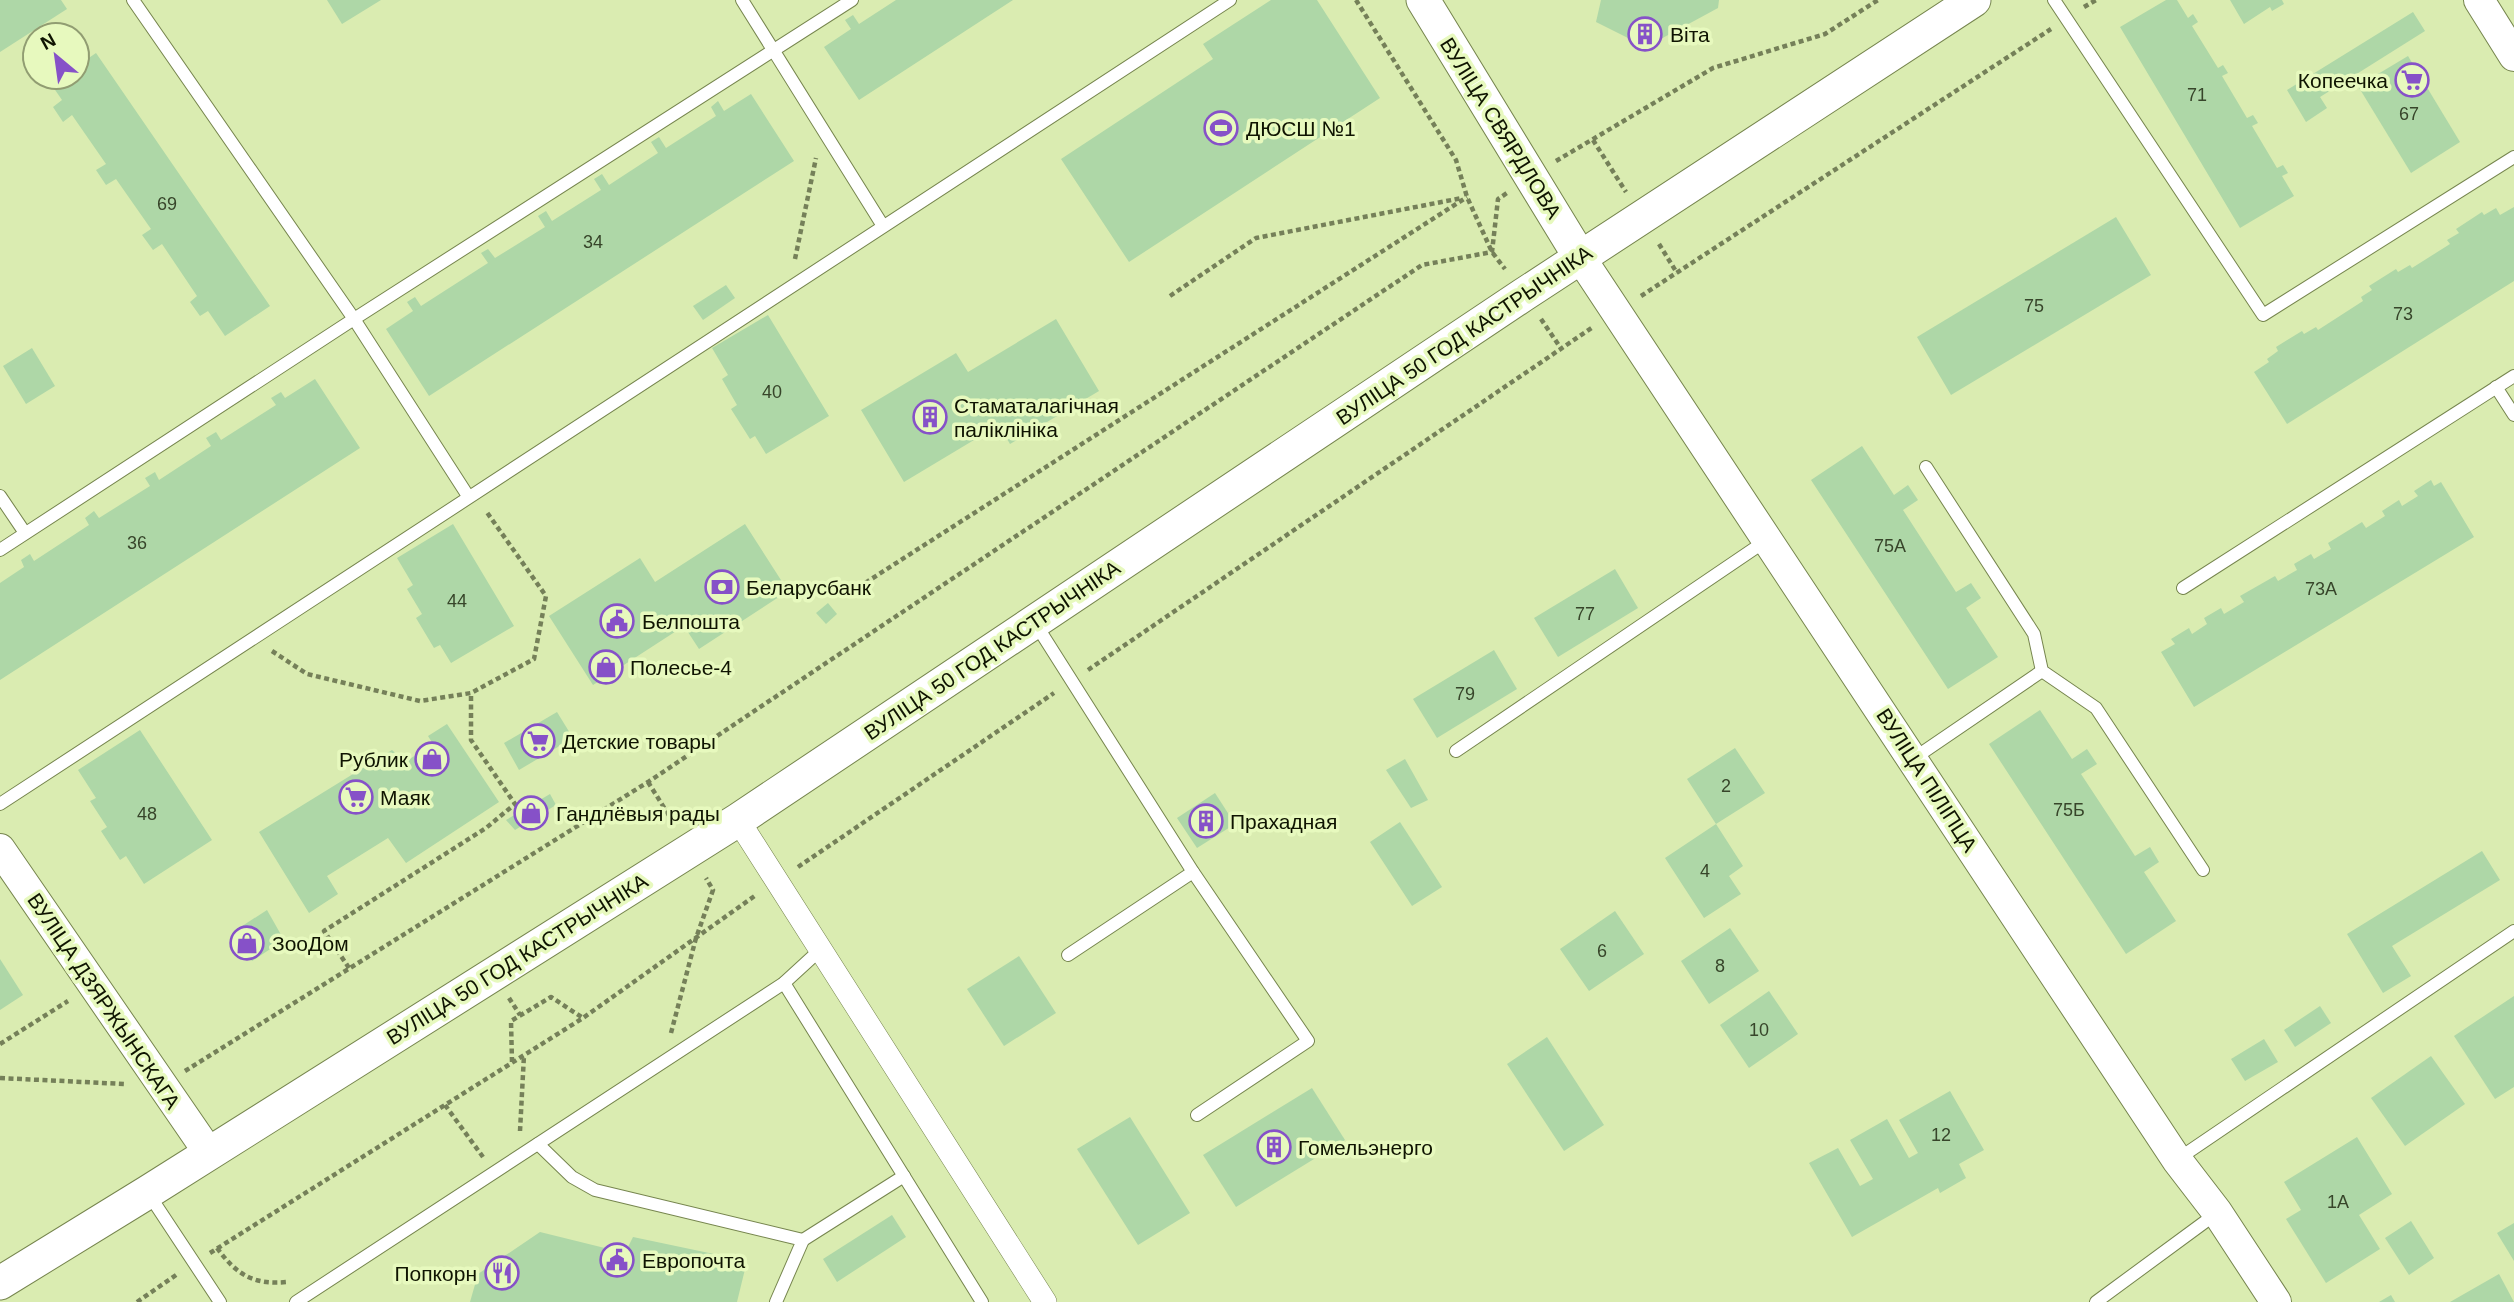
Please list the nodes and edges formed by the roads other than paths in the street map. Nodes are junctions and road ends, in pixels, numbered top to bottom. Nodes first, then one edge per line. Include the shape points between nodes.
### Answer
1 (133, 0) edge
2 (742, 0) edge
3 (852, 0) edge
4 (1230, 0) edge
5 (1423, 0) edge
6 (1973, 0) edge
7 (2054, 0) edge
8 (2479, 0) edge
9 (2511, 46) edge
10 (775, 50) junction
11 (2514, 158) edge
12 (883, 226) junction
13 (1580, 257) junction
14 (354, 318) junction
15 (2514, 376) edge
16 (2496, 387) junction
17 (2514, 415) edge
18 (1926, 467) dead end
19 (471, 494) junction
20 (0, 496) edge
21 (25, 533) junction
22 (1768, 540) junction
23 (0, 550) edge
24 (2183, 588) dead end
25 (1034, 622) junction
26 (2042, 671) junction
27 (1456, 751) dead end
28 (1913, 759) junction
29 (0, 804) edge
30 (738, 820) junction
31 (0, 849) edge
32 (2203, 870) dead end
33 (1193, 872) junction
34 (2514, 931) edge
35 (820, 950) junction
36 (1068, 955) dead end
37 (784, 983) junction
38 (1197, 1115) dead end
39 (538, 1144) junction
40 (209, 1153) junction
41 (2178, 1160) junction
42 (905, 1176) junction
43 (148, 1192) junction
44 (2217, 1212) junction
45 (803, 1240) junction
46 (0, 1283) edge
47 (2119, 1285) junction
48 (1042, 1301) edge
49 (220, 1302) edge
50 (296, 1302) edge
51 (776, 1302) edge
52 (982, 1302) edge
53 (2096, 1302) edge
54 (2115, 1302) edge
55 (2276, 1302) edge

1 - 14 lane
2 - 10 lane
3 - 10 lane
4 - 12 lane
5 - 13 main road, ВУЛІЦА СВЯРДЛОВА
6 - 13 main road, ВУЛІЦА 50 ГОД КАСТРЫЧНІКА
7 - 11 lane via 2263,315
8 - 9 street
10 - 12 lane
10 - 14 lane
12 - 19 lane
13 - 22 street, ВУЛІЦА ПІЛІПЦА
13 - 25 main road, ВУЛІЦА 50 ГОД КАСТРЫЧНІКА
14 - 19 lane
14 - 21 lane
15 - 16 lane
16 - 17 lane
16 - 24 lane
18 - 26 lane via 2034,634
19 - 29 lane
20 - 21 lane
21 - 23 lane
22 - 27 lane
22 - 28 street, ВУЛІЦА ПІЛІПЦА
25 - 30 main road, ВУЛІЦА 50 ГОД КАСТРЫЧНІКА
25 - 33 lane
26 - 28 lane
26 - 32 lane via 2096,708
28 - 41 street, ВУЛІЦА ПІЛІПЦА
30 - 35 street
30 - 40 main road, ВУЛІЦА 50 ГОД КАСТРЫЧНІКА
31 - 40 street, ВУЛІЦА ДЗЯРЖЫНСКАГА
33 - 36 lane
33 - 38 lane via 1308,1041
34 - 41 lane
35 - 37 lane
35 - 48 street
37 - 39 lane
37 - 42 lane
39 - 45 lane via 572,1177 594,1190
39 - 50 lane
40 - 43 main road, ВУЛІЦА 50 ГОД КАСТРЫЧНІКА
41 - 44 street, ВУЛІЦА ПІЛІПЦА
42 - 45 lane
42 - 52 lane
43 - 46 main road, ВУЛІЦА 50 ГОД КАСТРЫЧНІКА
43 - 49 lane
44 - 47 lane
44 - 55 street, ВУЛІЦА ПІЛІПЦА
45 - 51 lane
47 - 53 lane
47 - 54 lane

